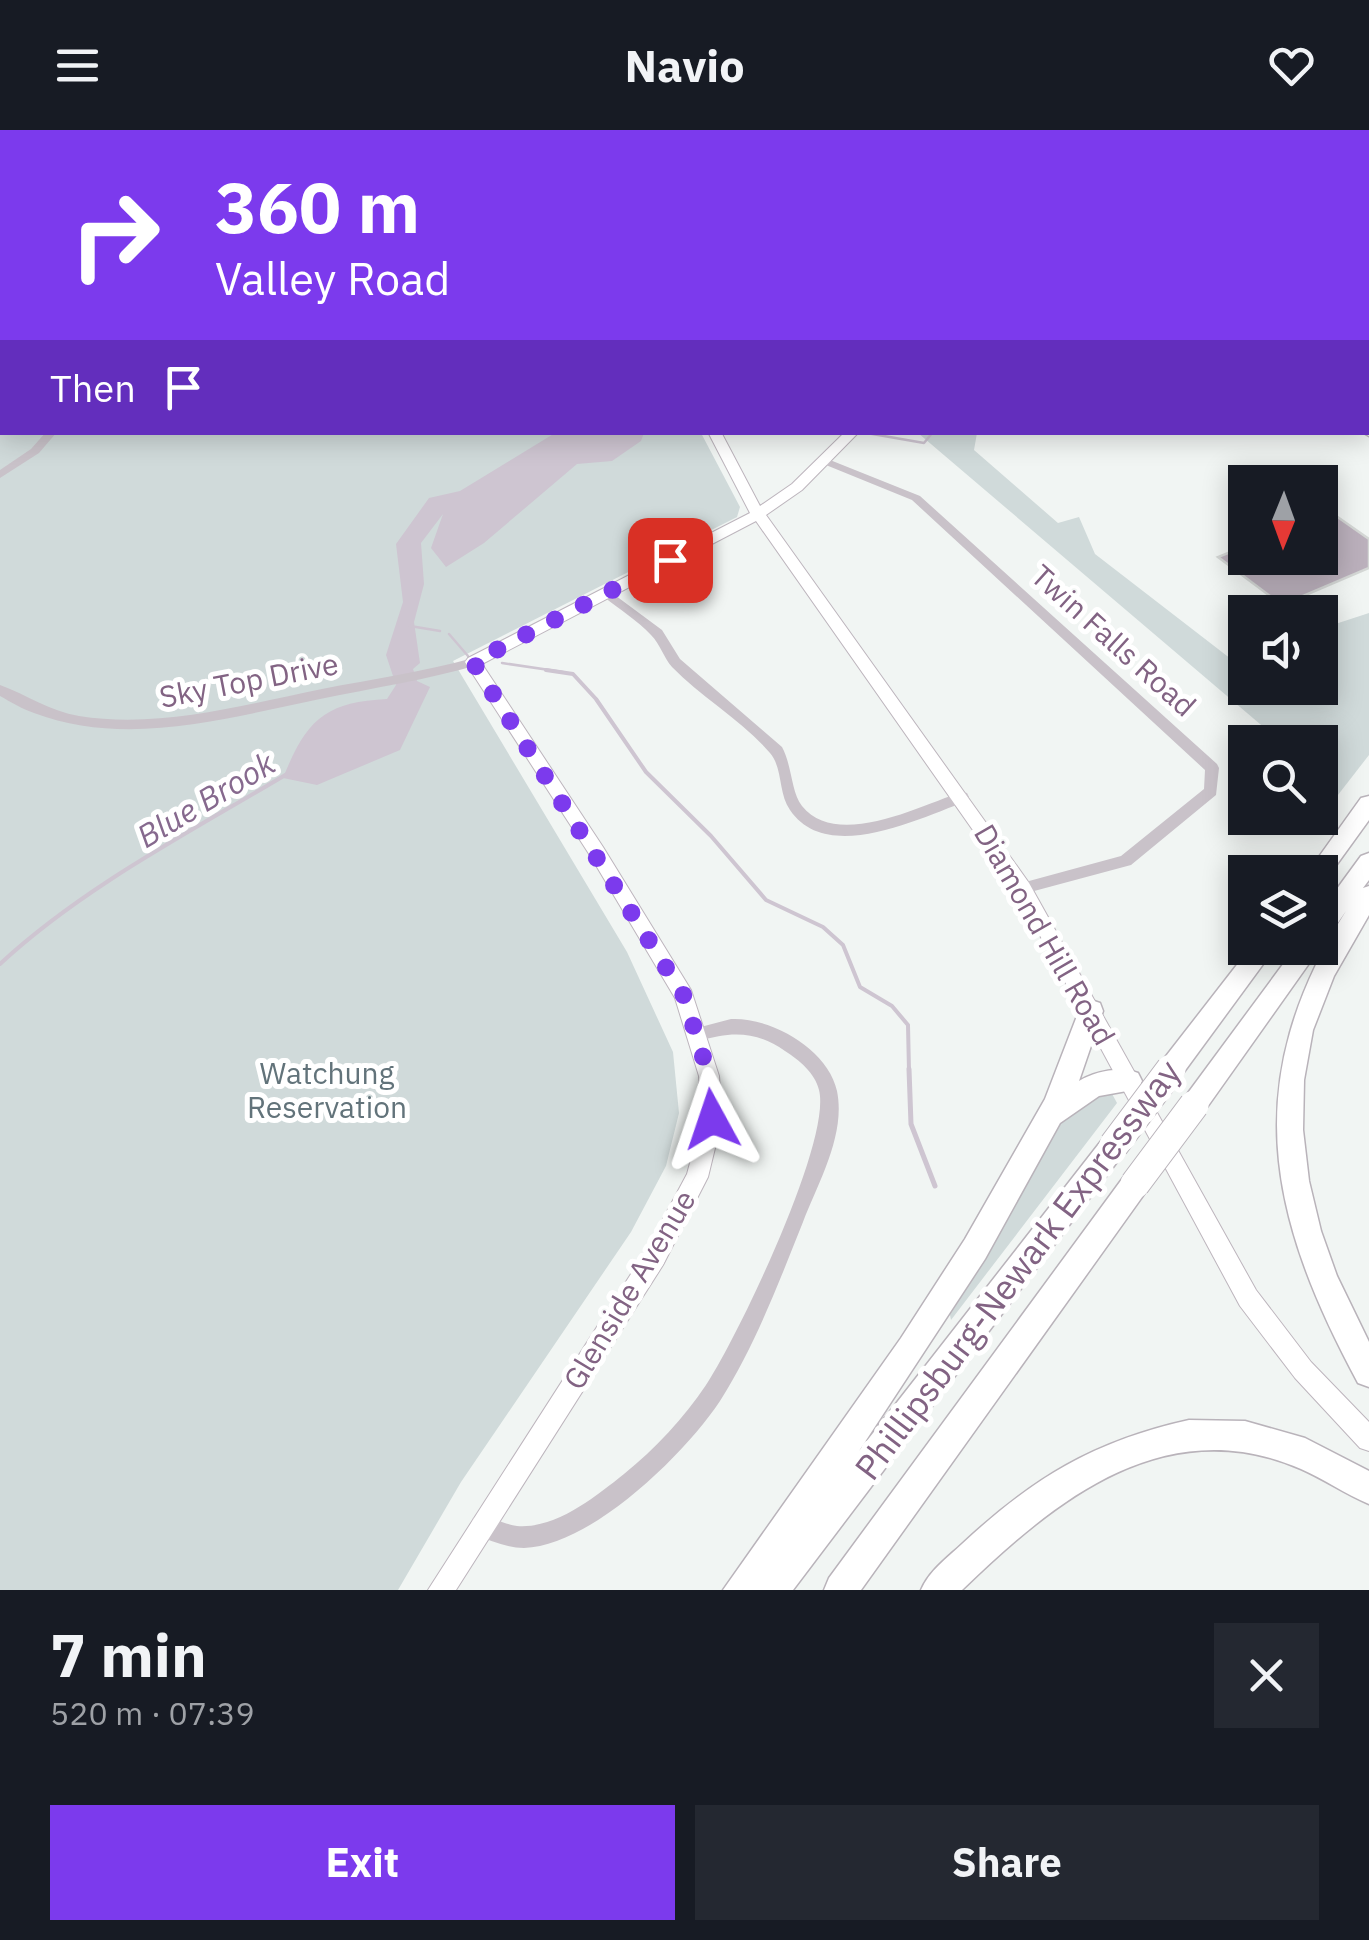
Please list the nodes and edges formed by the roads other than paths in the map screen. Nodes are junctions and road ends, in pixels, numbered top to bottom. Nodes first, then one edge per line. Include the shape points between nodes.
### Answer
1 (49, 435) edge
2 (716, 435) edge
3 (850, 435) edge
4 (825, 461) junction
5 (0, 475) edge
6 (758, 514) junction
7 (608, 594) junction
8 (473, 662) junction
9 (0, 690) edge
10 (962, 797) junction
11 (1369, 804) edge
12 (1332, 855) edge
13 (1369, 862) edge
14 (1023, 888) junction
15 (1369, 895) edge
16 (1338, 905) edge
17 (1250, 965) edge
18 (1296, 965) edge
19 (1091, 1011) junction
20 (699, 1034) junction
21 (1129, 1081) junction
22 (1049, 1120) junction
23 (1369, 1372) edge
24 (1369, 1438) edge
25 (1369, 1488) edge
26 (481, 1526) junction
27 (441, 1590) edge
28 (740, 1590) edge
29 (772, 1590) edge
30 (840, 1590) edge
31 (938, 1590) edge

1 - 5 street
2 - 6 main road, Diamond Hill Road
3 - 4 main road
4 - 6 main road
4 - 14 street, Twin Falls Road via 916,498 1212,768 1212,791 1126,860
6 - 7 main road
6 - 10 main road, Diamond Hill Road
7 - 8 main road
7 - 10 street via 777,750 791,799 810,821 860,829
8 - 9 street, Sky Top Drive via 133,726 49,712
8 - 20 main road, Glenside Avenue via 616,884 684,996
10 - 14 main road, Diamond Hill Road
11 - 12 highway
13 - 16 highway
14 - 19 main road, Diamond Hill Road
15 - 23 highway via 1318,982 1292,1077 1288,1124 1310,1243
17 - 29 highway, Phillipsburg-Newark Expressway, bridge
18 - 30 highway, Phillipsburg-Newark Expressway, bridge
19 - 21 main road, Diamond Hill Road
19 - 22 highway
20 - 26 main road, Glenside Avenue via 712,1119 697,1177 655,1256
20 - 26 street via 732,1026 761,1030 818,1069 828,1084 823,1145 777,1264 712,1394 663,1451 559,1530 506,1536
21 - 22 highway via 1085,1089
21 - 24 main road, Diamond Hill Road via 1248,1298 1303,1370
22 - 28 highway via 909,1352
25 - 31 highway via 1320,1462 1249,1441 1200,1436 1139,1443 1106,1455 1038,1500
26 - 27 main road, Glenside Avenue

